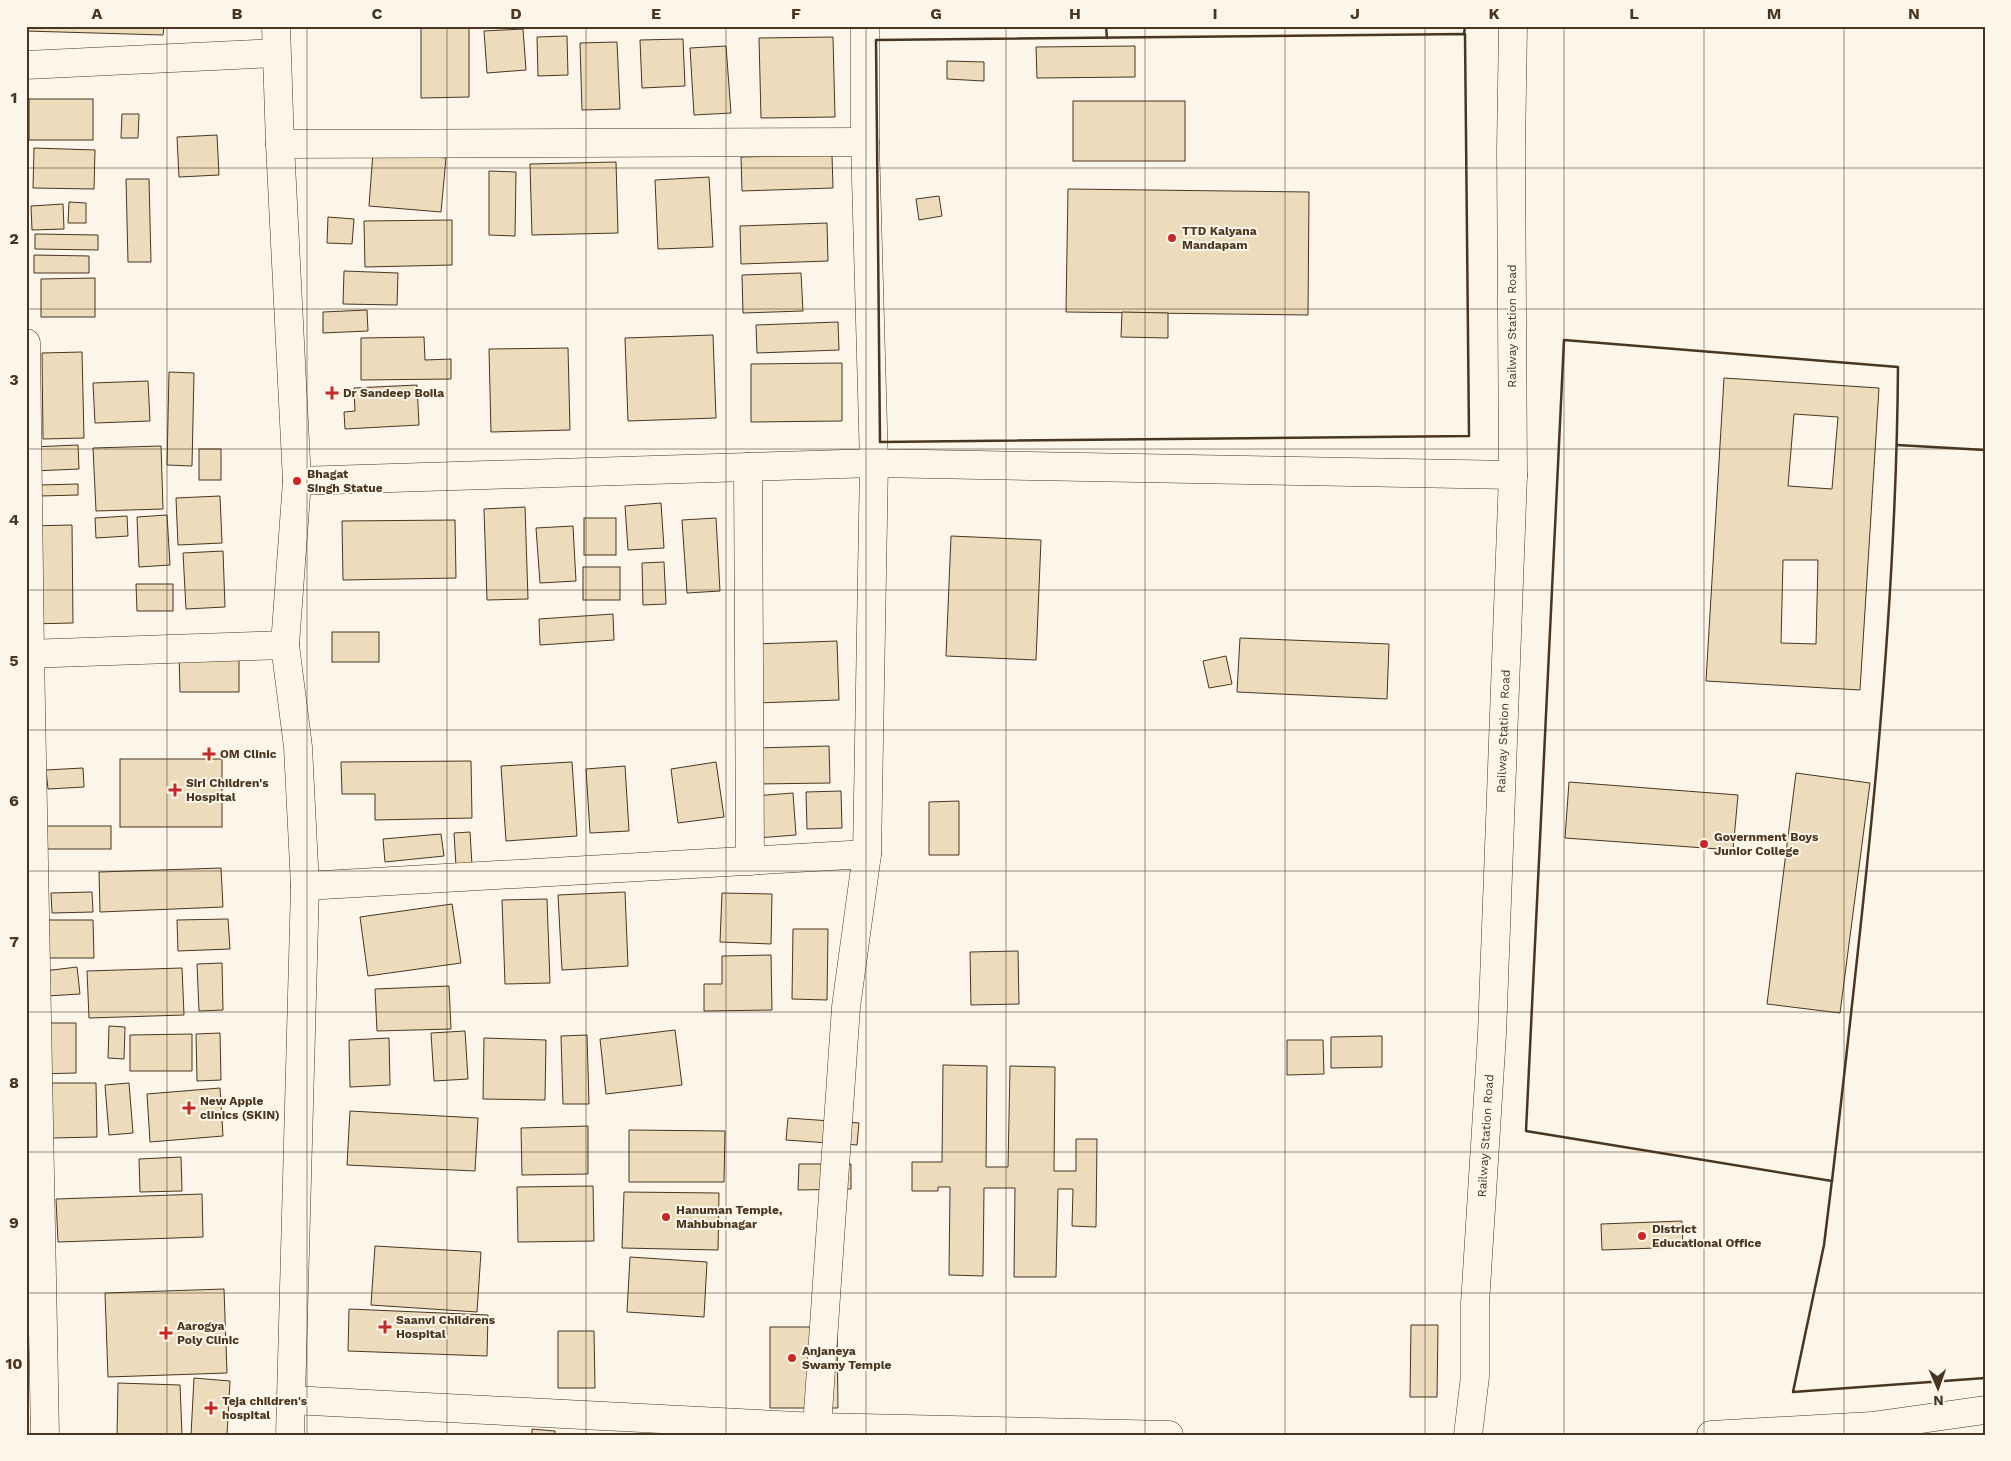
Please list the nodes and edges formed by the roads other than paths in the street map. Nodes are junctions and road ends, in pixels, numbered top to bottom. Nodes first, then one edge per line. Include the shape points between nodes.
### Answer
1 (276, 26) edge
2 (865, 26) edge
3 (1513, 26) edge
4 (276, 53) junction
5 (26, 66) edge
6 (864, 142) junction
7 (280, 144) junction
8 (26, 343) edge
9 (874, 463) junction
10 (748, 467) junction
11 (1513, 475) junction
12 (297, 481) junction
13 (284, 645) junction
14 (28, 654) edge
15 (867, 854) junction
16 (750, 861) junction
17 (305, 886) junction
18 (30, 900) edge
19 (291, 1400) junction
20 (1985, 1410) edge
21 (817, 1426) junction
22 (45, 1435) edge
23 (290, 1435) edge
24 (1169, 1435) edge
25 (1468, 1435) edge
26 (1711, 1435) edge

1 - 4 street
2 - 6 street
3 - 11 street, Railway Station Road
4 - 5 street
4 - 7 street
6 - 7 street
6 - 9 street
7 - 12 street
8 - 14 street
9 - 10 street
9 - 11 street
9 - 15 street
10 - 12 street
10 - 16 street
11 - 25 street, Railway Station Road via 1492,1034 1474,1304 1475,1376
12 - 13 street
13 - 14 street
13 - 17 street via 298,747
14 - 18 street
15 - 16 street
15 - 21 street via 846,1007
16 - 17 street
17 - 19 street
18 - 22 street
19 - 21 street
19 - 23 street
20 - 26 street via 1872,1426
21 - 24 street

